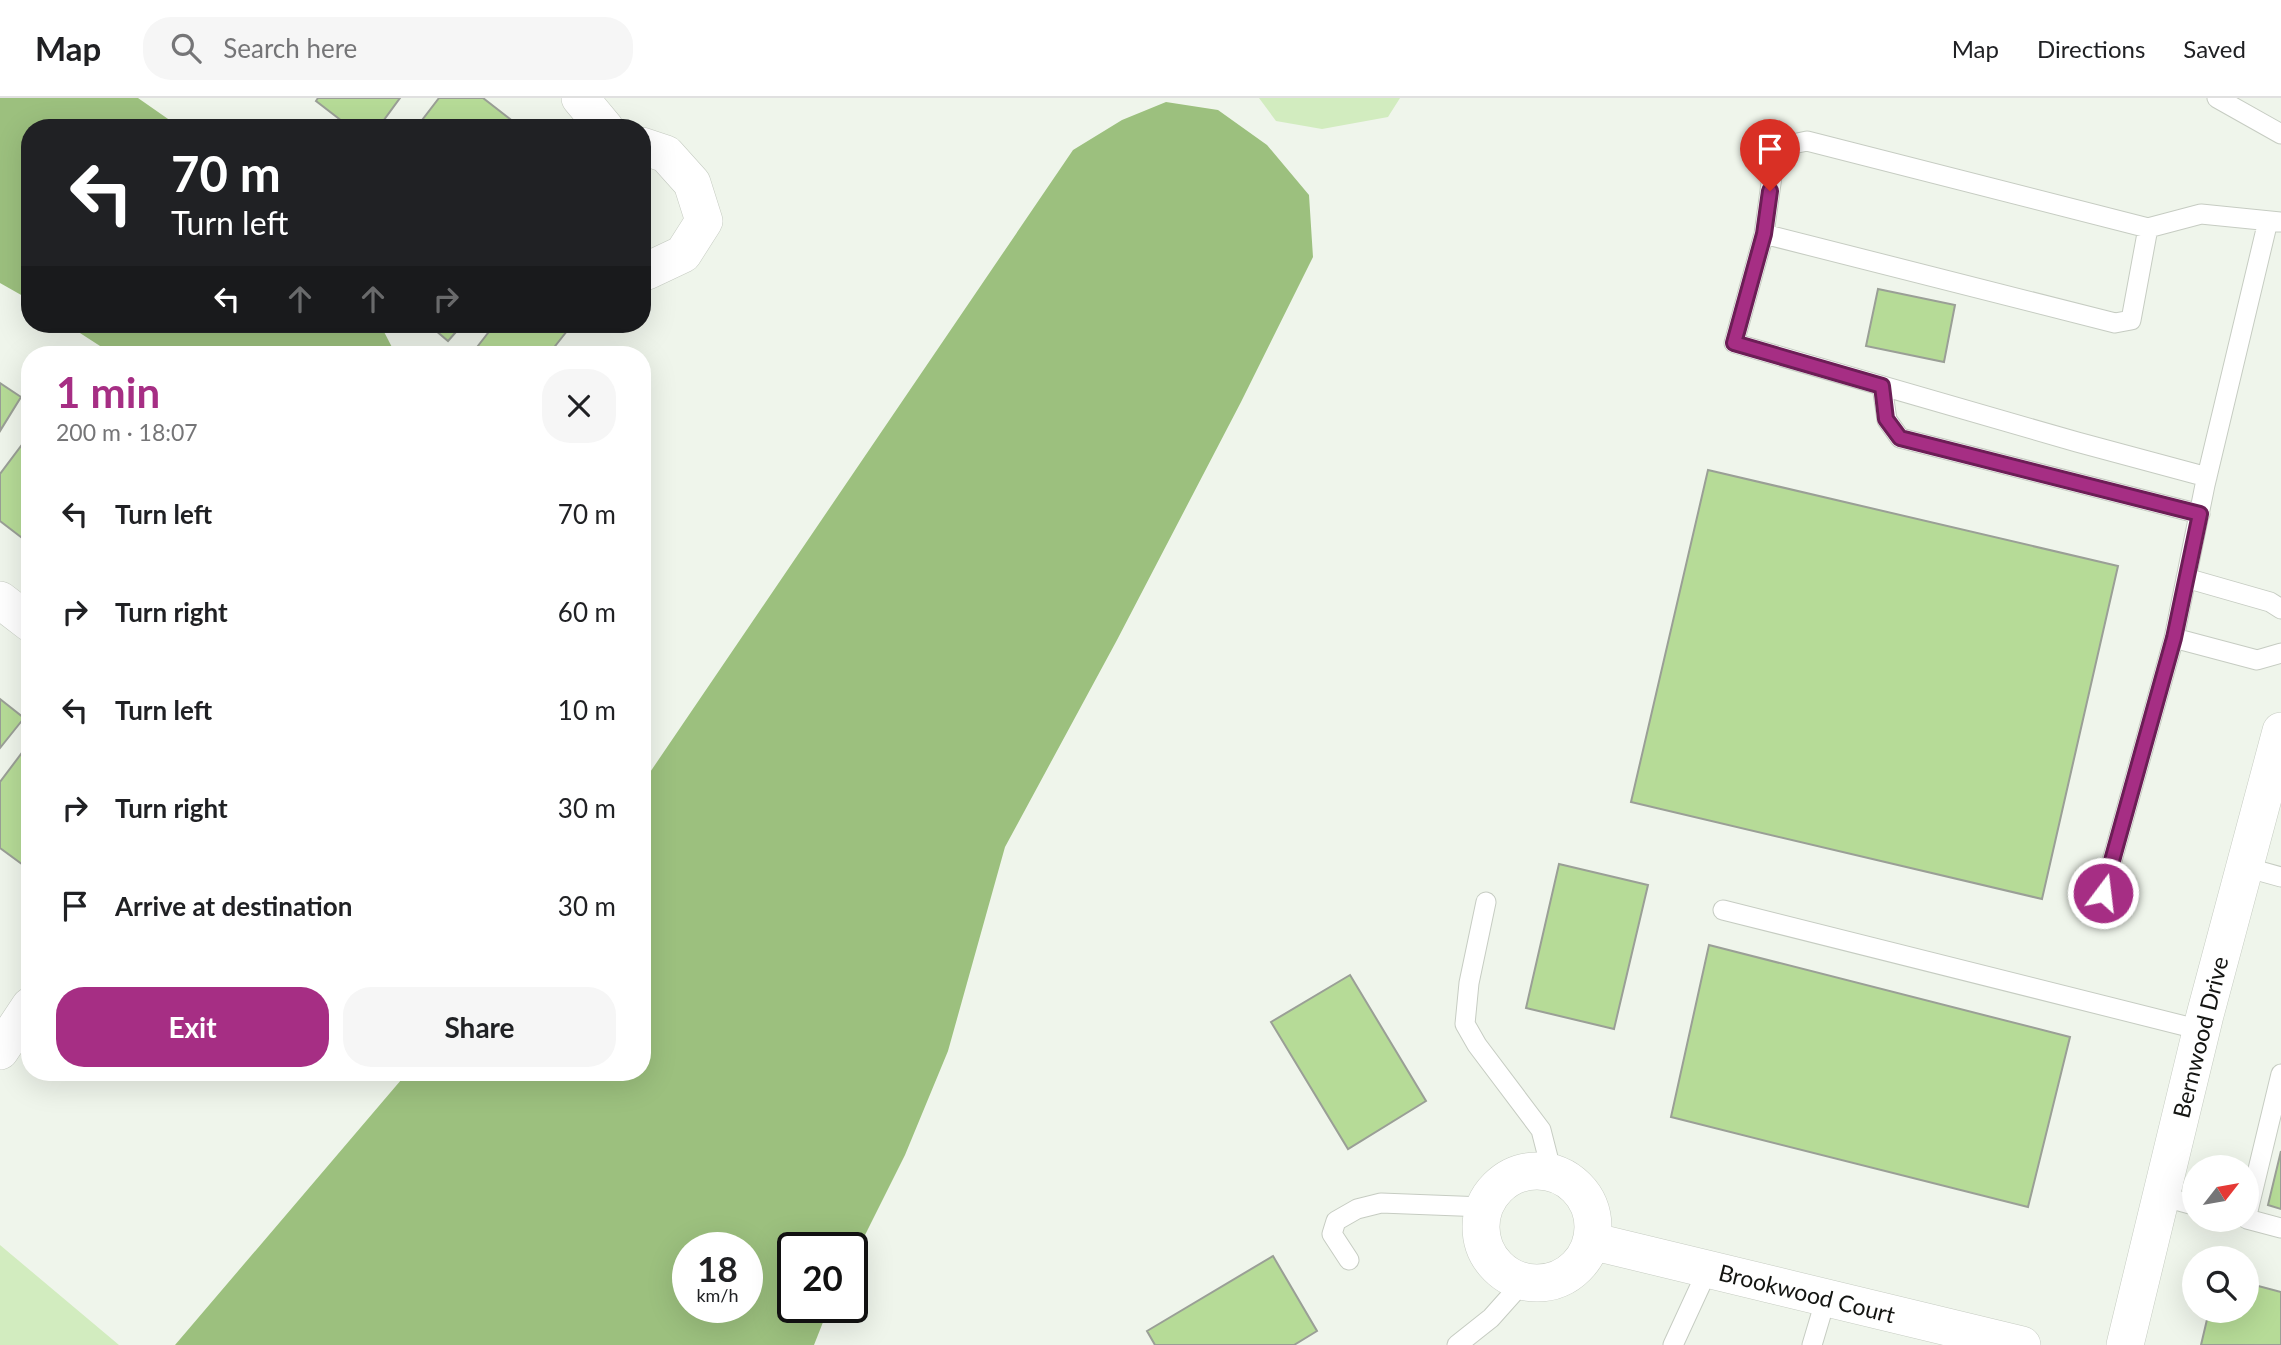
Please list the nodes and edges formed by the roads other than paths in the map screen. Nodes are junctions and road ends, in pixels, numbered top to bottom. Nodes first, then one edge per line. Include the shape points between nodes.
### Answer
1 (580, 98) edge
2 (2217, 98) edge
3 (598, 119) edge
4 (2281, 134) edge
5 (651, 149) edge
6 (2274, 222) edge
7 (2148, 228) junction
8 (1764, 234) junction
9 (651, 269) edge
10 (1882, 386) junction
11 (2207, 477) junction
12 (2200, 514) junction
13 (2186, 578) junction
14 (0, 600) edge
15 (2281, 610) edge
16 (21, 616) edge
17 (2174, 638) junction
18 (2281, 653) edge
19 (2281, 731) edge
20 (2245, 867) junction
21 (2281, 877) edge
22 (2103, 893) dead end
23 (1486, 902) dead end
24 (1723, 910) dead end
25 (21, 1020) edge
26 (2201, 1030) junction
27 (0, 1051) edge
28 (2281, 1074) edge
29 (2259, 1167) edge
30 (1552, 1172) junction
31 (2178, 1200) edge
32 (1483, 1207) junction
33 (2259, 1221) edge
34 (2281, 1228) edge
35 (1591, 1241) junction
36 (1349, 1260) dead end
37 (1708, 1269) junction
38 (1524, 1281) junction
39 (1826, 1298) junction
40 (1457, 1345) edge
41 (1673, 1345) edge
42 (1812, 1345) edge
43 (2022, 1345) edge
44 (2124, 1345) edge

1 - 3 street
2 - 4 lane
5 - 9 street via 666,155 692,183 704,221 683,254
6 - 7 lane via 2201,214
6 - 11 lane
7 - 8 lane via 1807,141 1788,145 1773,169
7 - 8 lane via 2131,320 2115,323
8 - 10 lane via 1734,343
10 - 11 lane
10 - 12 lane via 1886,419 1900,438
11 - 12 lane
12 - 13 lane
13 - 15 lane via 2270,602
13 - 17 lane
14 - 16 street
17 - 18 lane via 2257,660
17 - 22 lane
19 - 20 street, Bernwood Drive
20 - 21 lane
20 - 26 street, Bernwood Drive
23 - 30 lane via 1465,1024 1541,1130
24 - 26 lane
25 - 27 street
26 - 31 street, Bernwood Drive
28 - 29 lane
30 - 32 street via 1532,1170 1508,1178
30 - 35 street via 1574,1184 1588,1202 1593,1221
31 - 44 street, Bernwood Drive
32 - 36 lane via 1381,1203 1357,1209 1336,1221 1332,1234
32 - 38 street via 1481,1239 1493,1262
33 - 34 lane
35 - 37 street, Brookwood Court
35 - 38 street via 1572,1271 1555,1281
37 - 39 street, Brookwood Court
37 - 41 lane
38 - 40 lane via 1491,1318
39 - 42 lane
39 - 43 street, Brookwood Court

